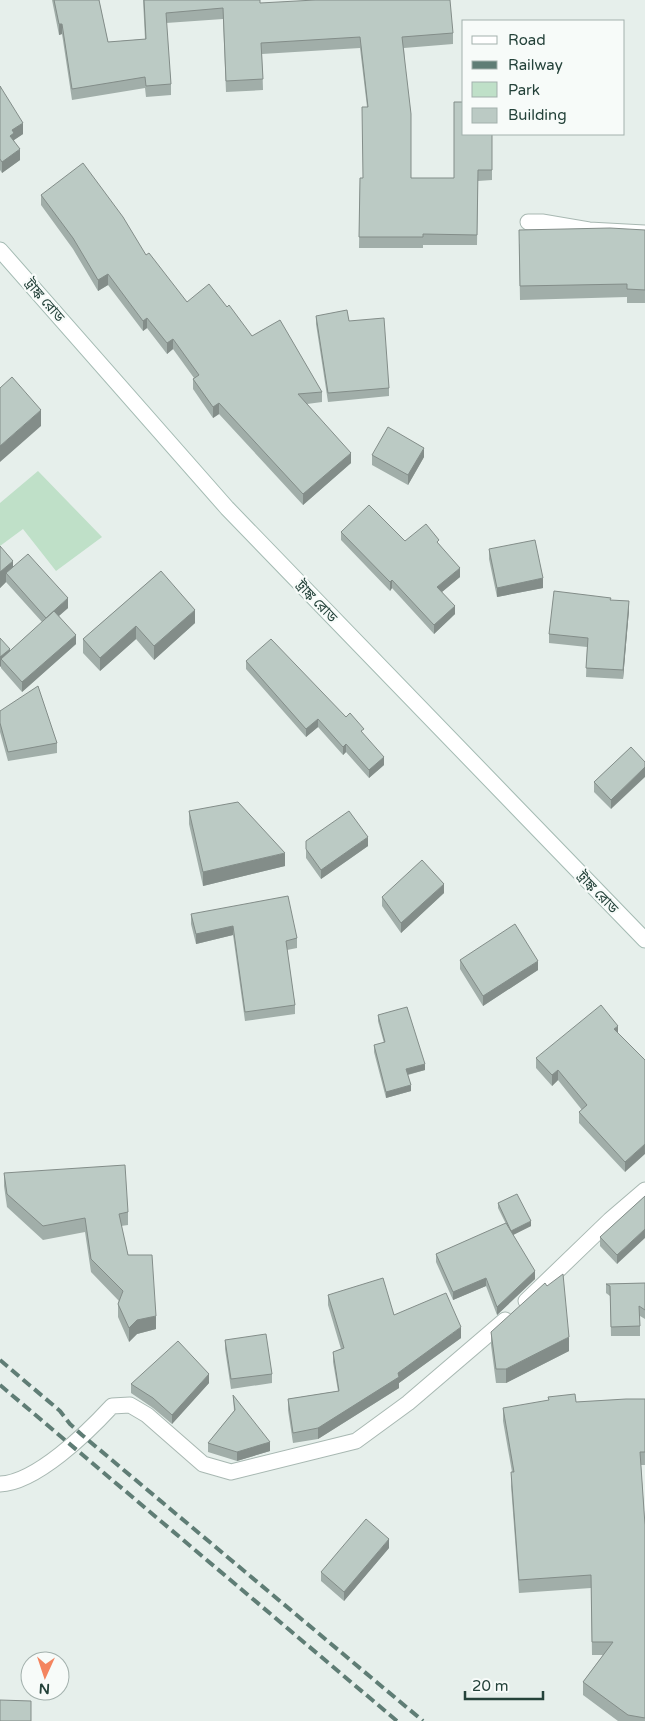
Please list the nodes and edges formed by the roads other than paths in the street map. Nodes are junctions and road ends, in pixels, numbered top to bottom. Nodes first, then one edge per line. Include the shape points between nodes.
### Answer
1 (528, 222) dead end
2 (645, 233) edge
3 (0, 250) edge
4 (645, 940) edge
5 (645, 1190) edge
6 (0, 1484) edge

1 - 2 main road
3 - 4 main road, ট্রাঙ্ক রোড via 227,508
5 - 6 main road via 510,1316 408,1403 356,1441 231,1472 203,1464 147,1416 130,1406 112,1406 46,1467 8,1484

